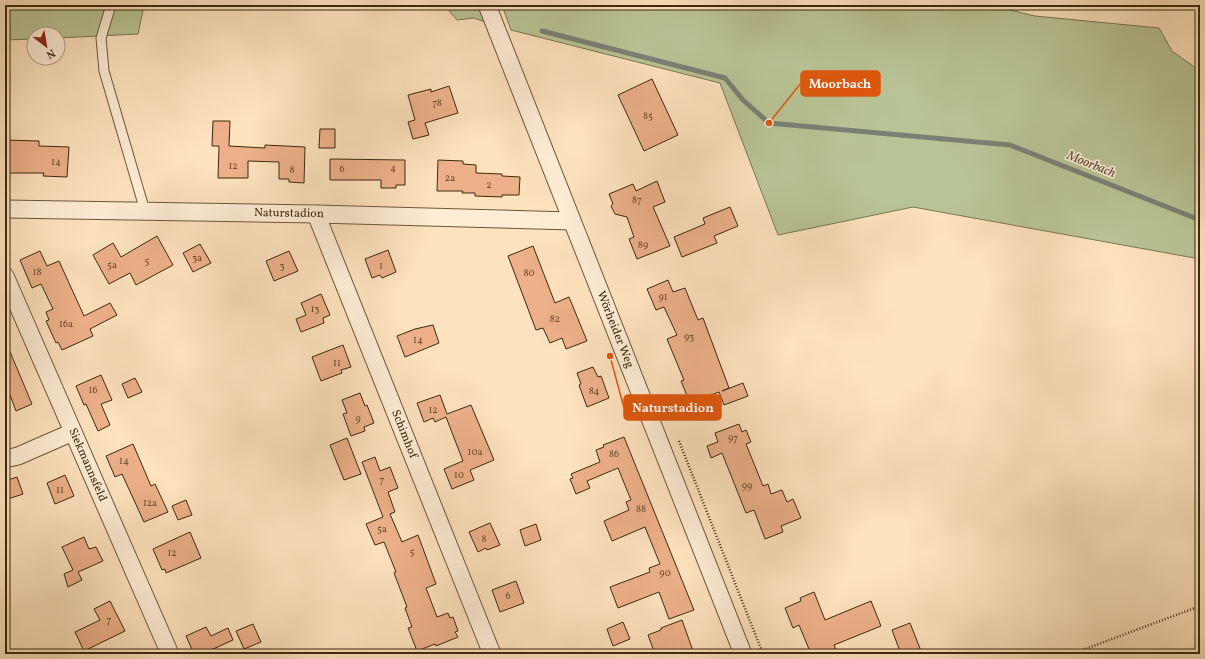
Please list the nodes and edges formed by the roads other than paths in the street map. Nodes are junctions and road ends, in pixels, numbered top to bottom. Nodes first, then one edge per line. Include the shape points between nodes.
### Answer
1 (111, 5) edge
2 (487, 5) edge
3 (5, 209) edge
4 (145, 211) junction
5 (316, 214) junction
6 (572, 222) junction
7 (5, 276) edge
8 (73, 432) junction
9 (5, 459) edge
10 (170, 654) edge
11 (492, 654) edge
12 (743, 654) edge

1 - 4 lane via 101,38 104,71
2 - 6 street, Wörheider Weg
3 - 4 street, Naturstadion
4 - 5 street, Naturstadion
5 - 6 street, Naturstadion
5 - 11 street, Schimhof
6 - 12 street, Wörheider Weg
7 - 8 street, Siekmannsfeld
8 - 9 street via 18,456
8 - 10 street, Siekmannsfeld

